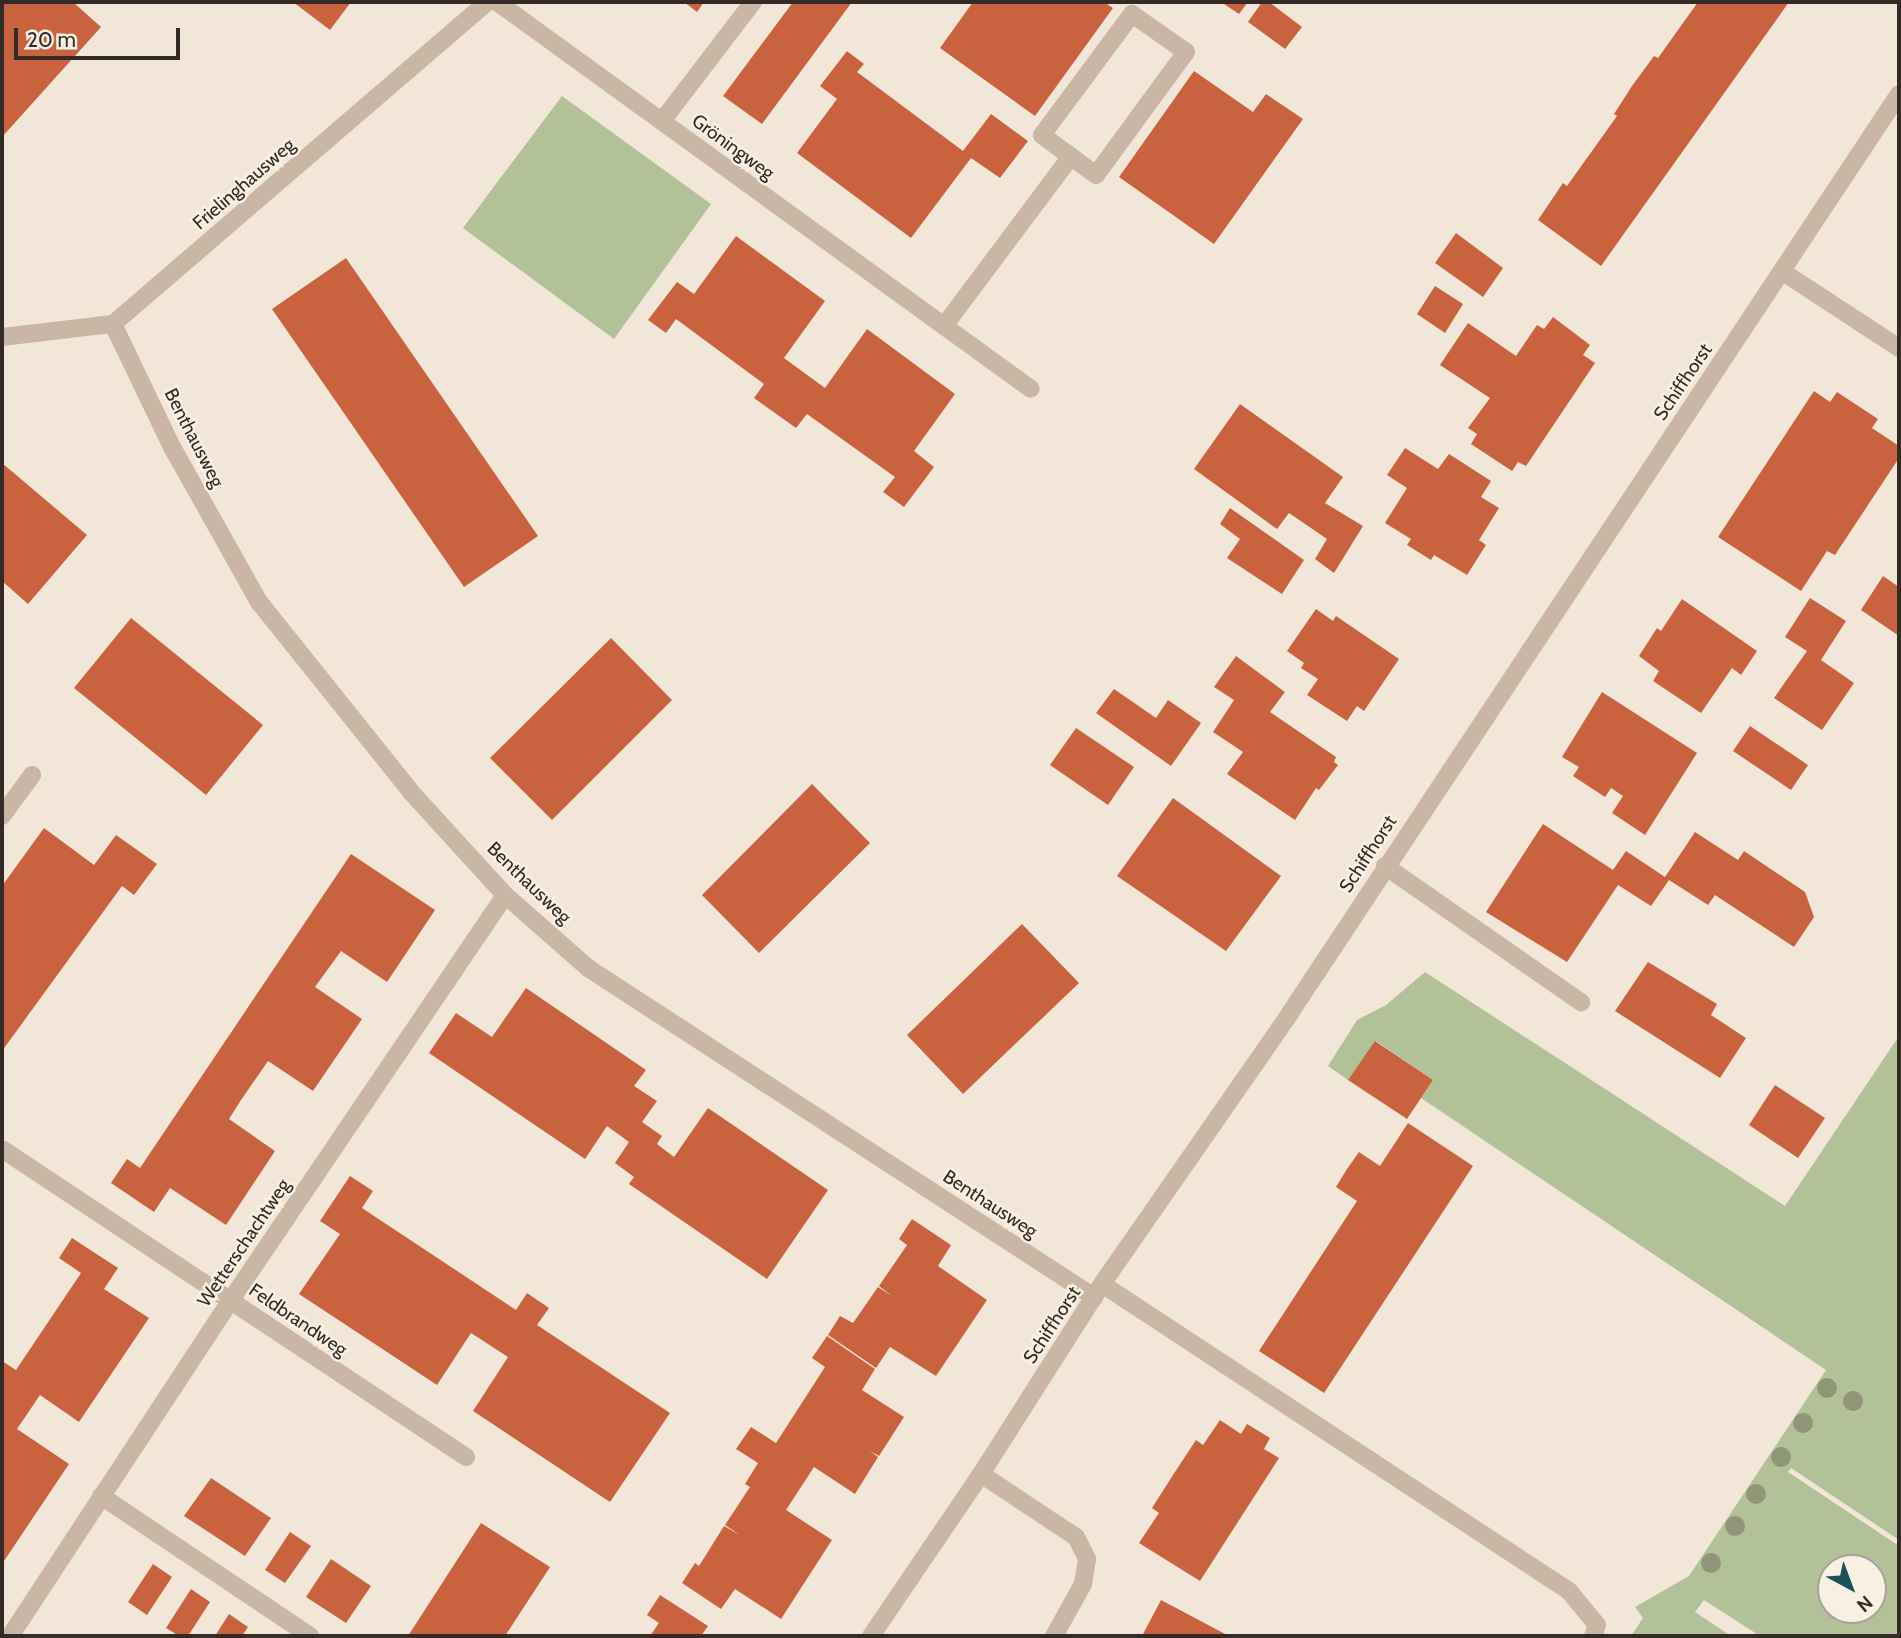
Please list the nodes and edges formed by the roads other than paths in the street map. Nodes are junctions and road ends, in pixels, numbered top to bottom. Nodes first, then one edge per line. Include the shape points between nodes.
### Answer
1 (487, 2) edge
2 (497, 2) edge
3 (753, 2) edge
4 (1899, 94) edge
5 (662, 121) junction
6 (1071, 156) junction
7 (1783, 272) junction
8 (113, 324) junction
9 (944, 326) junction
10 (2, 337) edge
11 (1899, 348) edge
12 (1031, 389) dead end
13 (32, 775) dead end
14 (2, 816) edge
15 (1385, 866) junction
16 (505, 895) junction
17 (1581, 1002) dead end
18 (2, 1149) edge
19 (1098, 1291) junction
20 (231, 1300) junction
21 (466, 1457) dead end
22 (981, 1474) junction
23 (101, 1496) junction
24 (10, 1636) edge
25 (310, 1636) edge
26 (871, 1636) edge
27 (1054, 1636) edge
28 (1593, 1636) edge

1 - 8 street, Frielinghausweg
2 - 5 street, Gröningweg
3 - 5 street
4 - 7 street, Schiffhorst
5 - 9 street, Gröningweg
6 - 6 street via 1042,135 1132,13 1186,52 1097,175
6 - 9 street
7 - 11 street
7 - 15 street, Schiffhorst
8 - 10 street
8 - 16 street, Benthausweg via 172,447 259,602 411,792
9 - 12 street, Gröningweg
13 - 14 street
15 - 17 street
15 - 19 street, Schiffhorst via 1290,1013
16 - 19 street, Benthausweg via 588,968
16 - 20 street, Wetterschachtweg
18 - 20 street, Feldbrandweg
19 - 22 street, Schiffhorst
19 - 28 street, Benthausweg via 1569,1591 1597,1625
20 - 21 street, Feldbrandweg
20 - 23 street, Wetterschachtweg
22 - 26 street, Schiffhorst
22 - 27 street via 1076,1537 1087,1559 1083,1584
23 - 24 street, Wetterschachtweg
23 - 25 street

